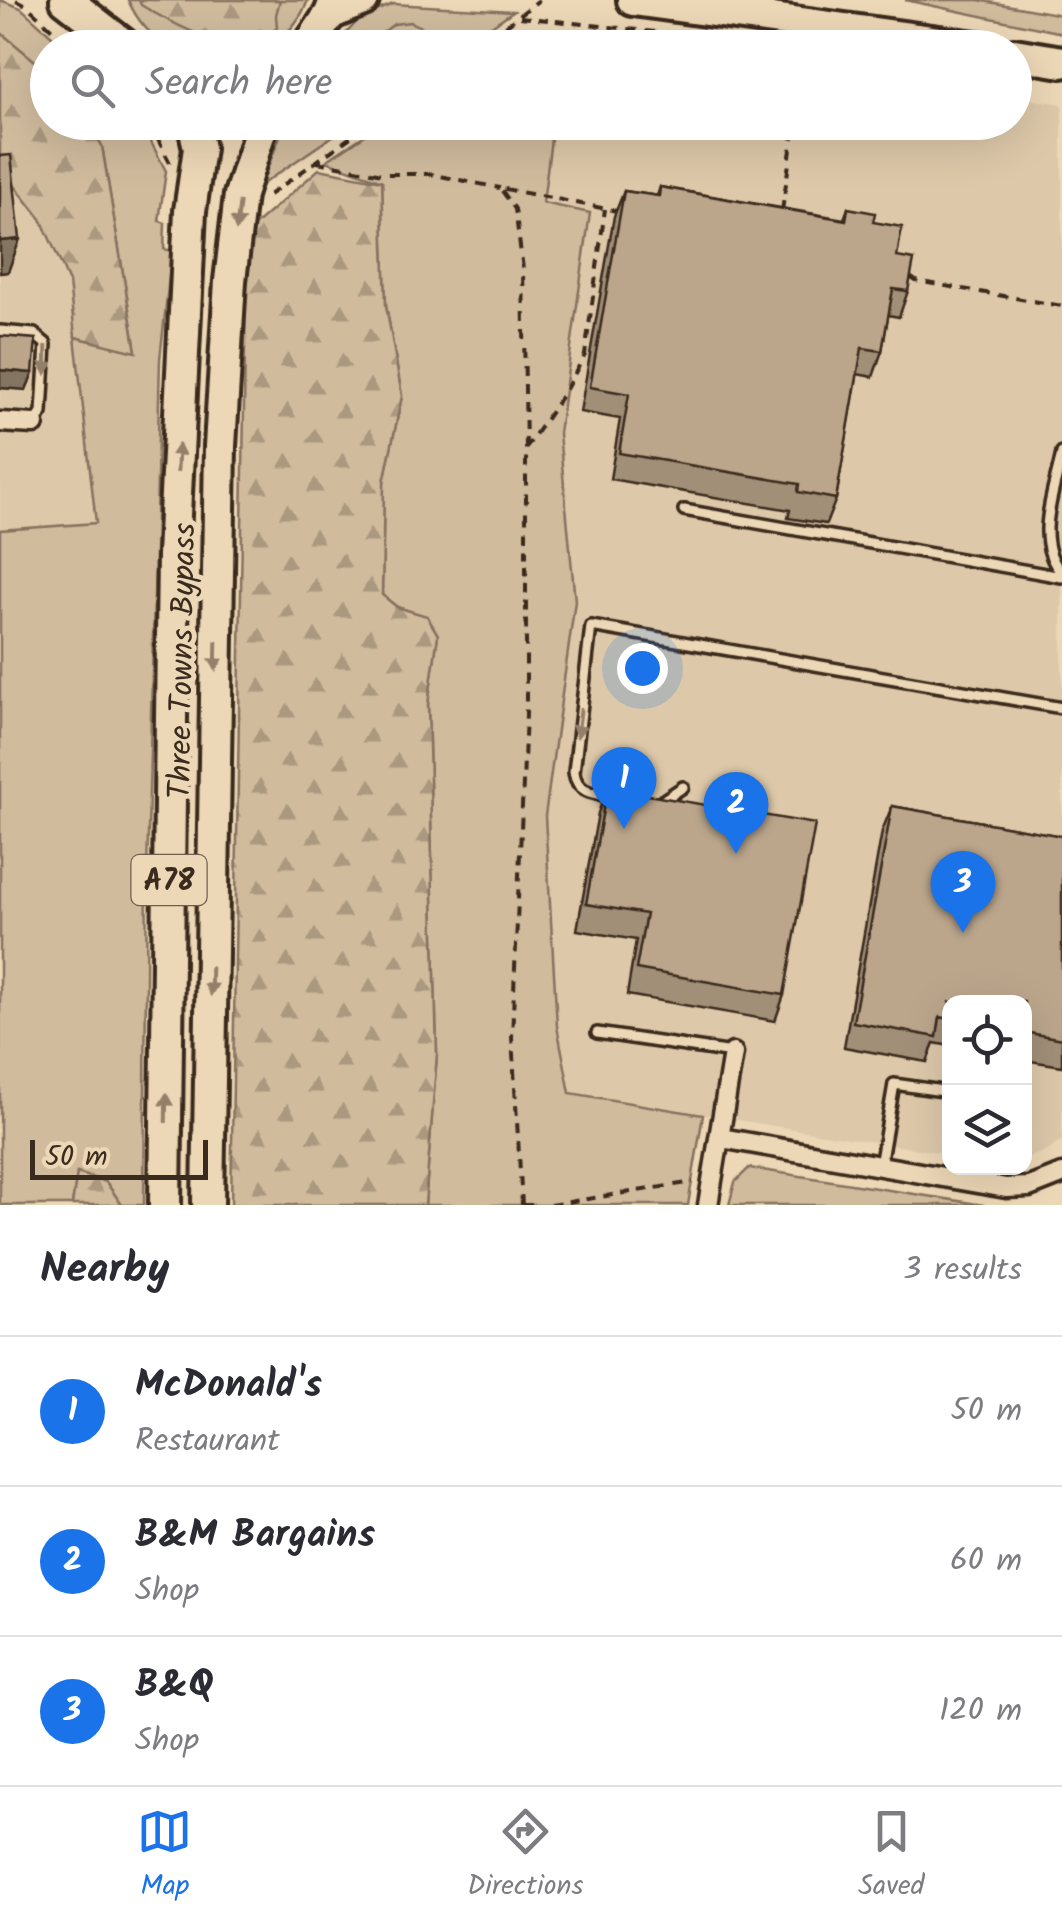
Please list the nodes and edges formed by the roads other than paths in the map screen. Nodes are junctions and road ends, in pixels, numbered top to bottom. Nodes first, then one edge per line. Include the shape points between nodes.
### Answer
1 (66, 0) edge
2 (100, 0) edge
3 (362, 0) edge
4 (633, 0) edge
5 (332, 7) edge
6 (104, 30) edge
7 (114, 30) edge
8 (318, 30) edge
9 (852, 30) edge
10 (1032, 57) edge
11 (1062, 62) edge
12 (197, 140) edge
13 (257, 140) edge
14 (0, 331) edge
15 (0, 422) edge
16 (34, 424) joint
17 (1061, 460) edge
18 (684, 510) dead end
19 (1062, 575) edge
20 (1062, 708) edge
21 (683, 787) dead end
22 (622, 798) edge
23 (640, 801) edge
24 (597, 1033) dead end
25 (733, 1053) joint
26 (942, 1091) edge
27 (720, 1138) junction
28 (880, 1166) junction
29 (1062, 1174) edge
30 (165, 1205) edge
31 (208, 1205) edge
32 (708, 1205) edge

1 - 6 main road
2 - 7 main road
3 - 5 main road
4 - 9 main road
5 - 8 main road
10 - 11 main road
30 -> 12 main road, Three Towns Bypass / A78 via 173,555
13 -> 31 main road, Three Towns Bypass / A78 via 240,196 220,446
14 -> 16 lane via 34,334 48,348 42,413
15 - 16 street
17 - 19 lane via 1046,532
18 - 19 lane
20 -> 22 lane via 591,626 575,780 586,792
21 - 23 lane via 657,804
24 - 25 lane
25 - 27 street
26 - 28 lane via 894,1084
27 - 28 street
27 - 32 street
28 - 29 street via 1006,1188

